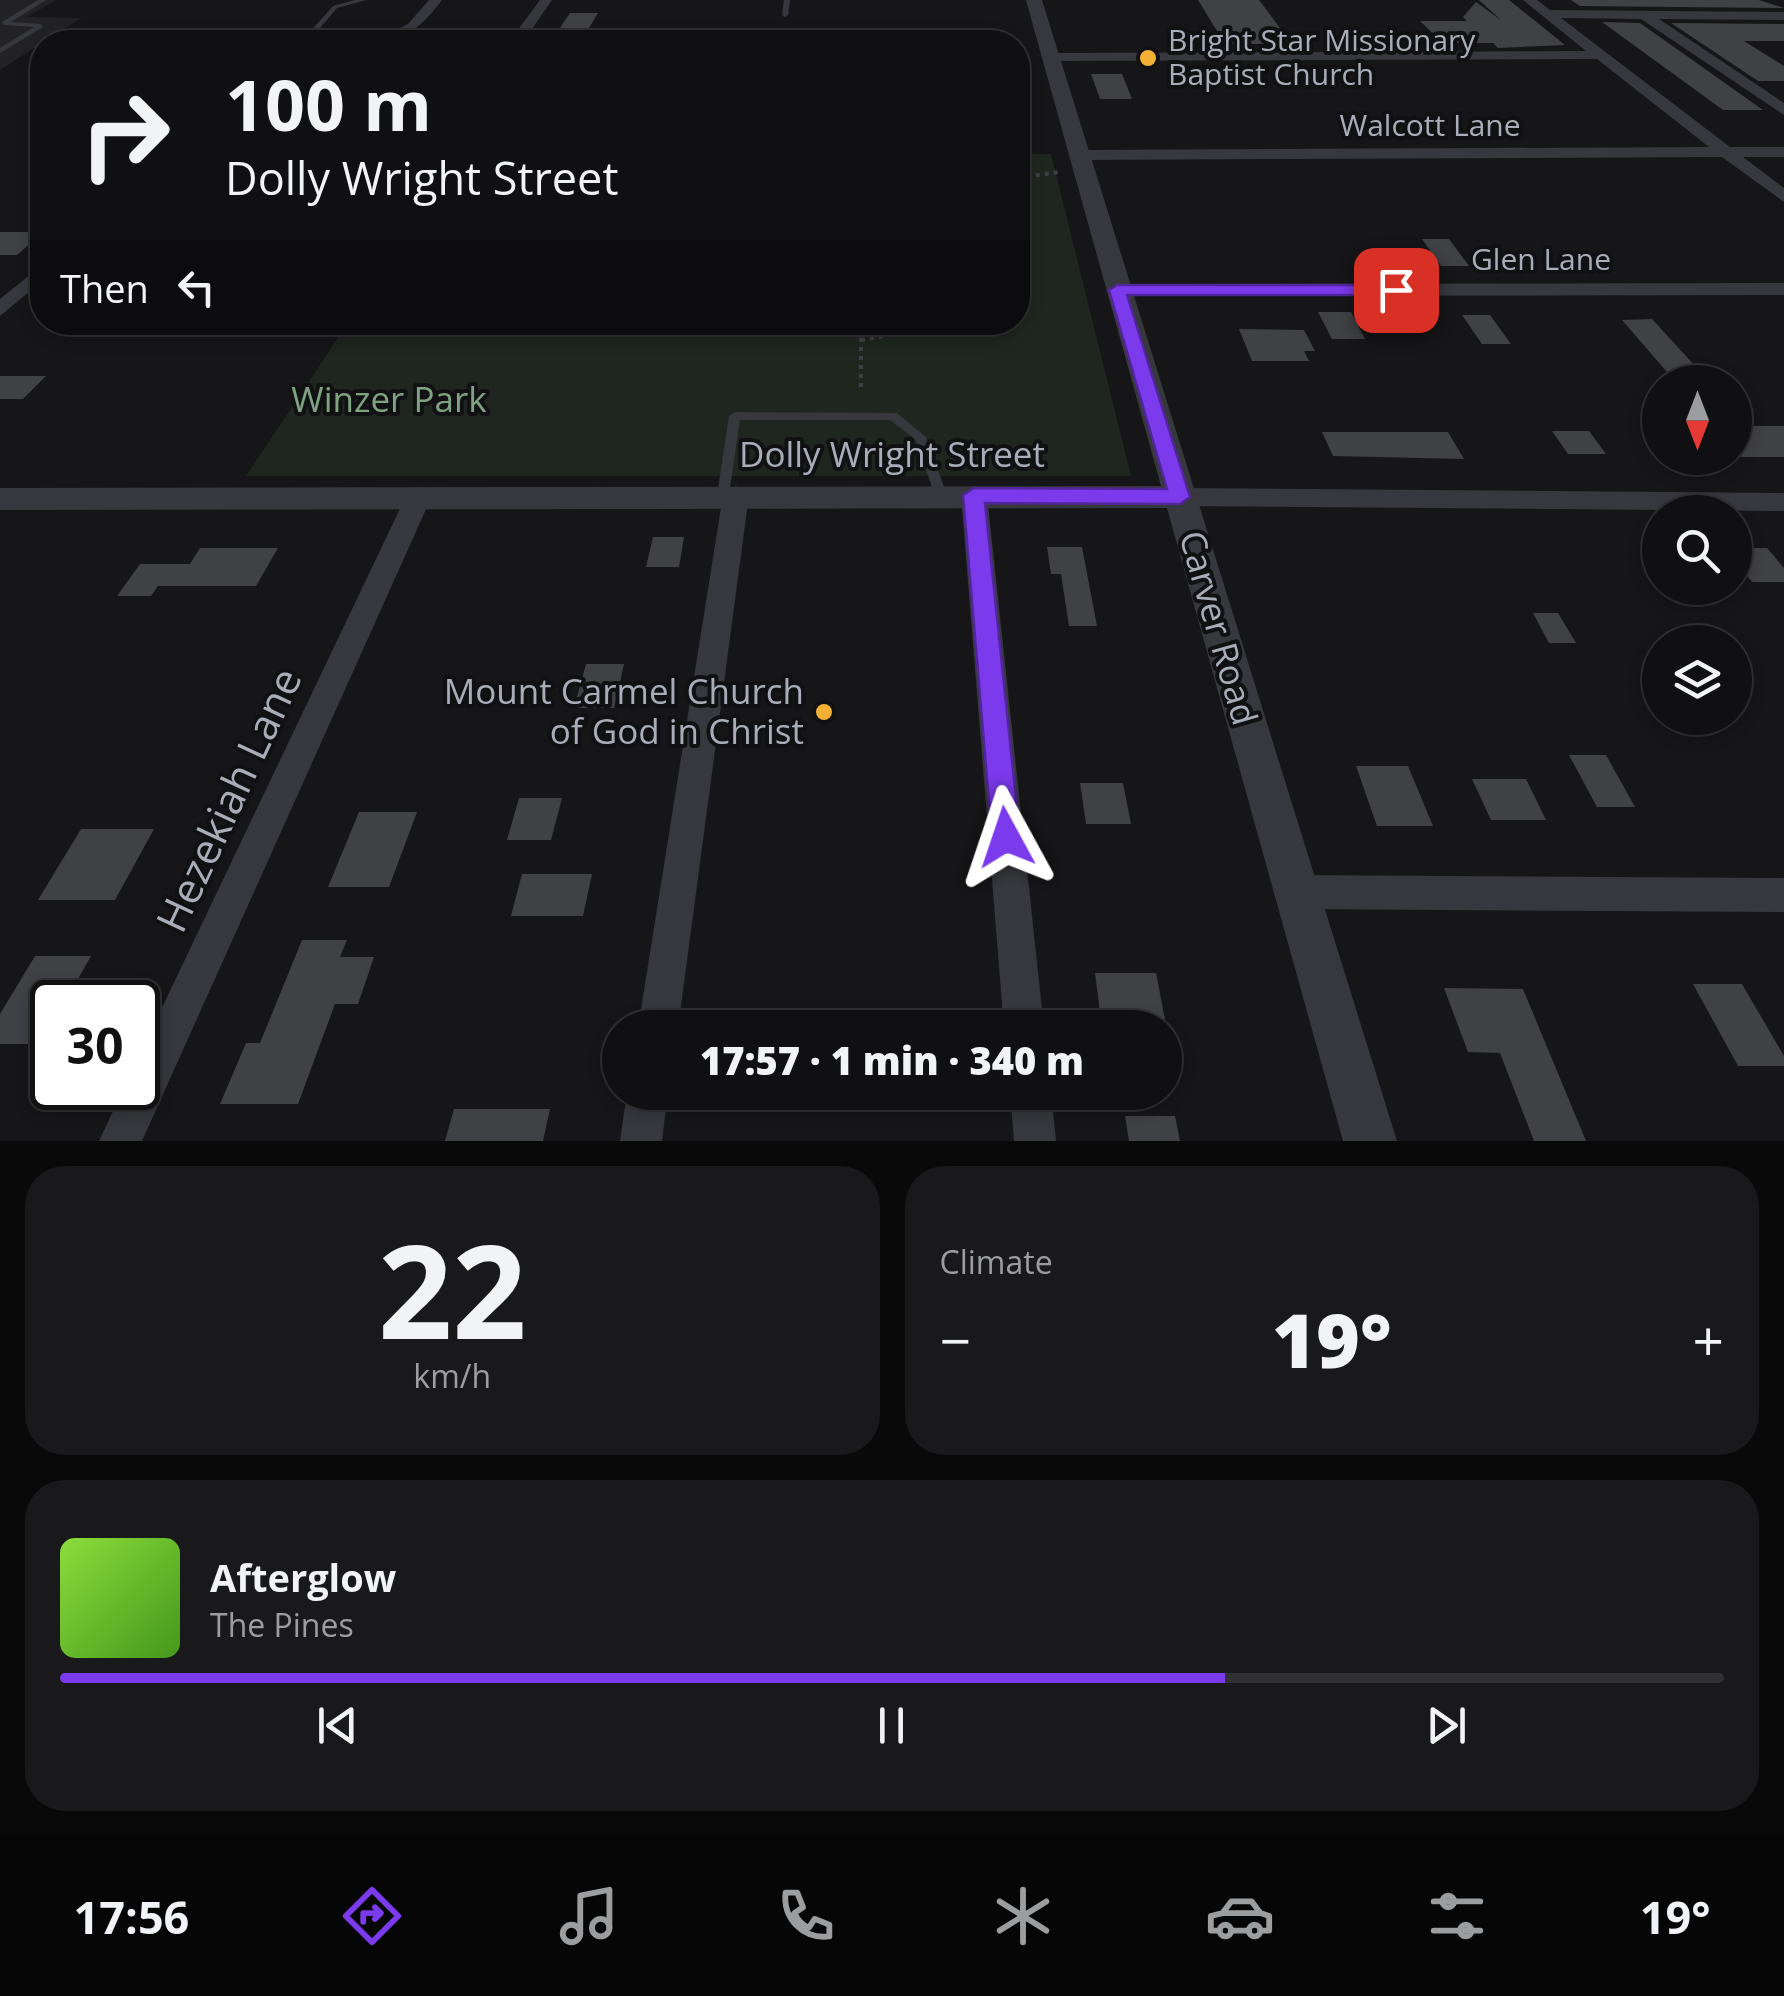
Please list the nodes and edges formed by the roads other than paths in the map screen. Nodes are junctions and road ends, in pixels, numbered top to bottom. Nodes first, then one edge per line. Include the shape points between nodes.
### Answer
1 (43, 0) edge
2 (362, 0) edge
3 (436, 0) edge
4 (546, 0) edge
5 (787, 0) edge
6 (1034, 0) edge
7 (1529, 0) edge
8 (324, 2) edge
9 (335, 7) junction
10 (1546, 14) junction
11 (785, 15) dead end
12 (1644, 15) junction
13 (1784, 16) edge
14 (2, 24) edge
15 (34, 30) edge
16 (316, 30) edge
17 (404, 30) edge
18 (525, 30) edge
19 (30, 33) edge
20 (0, 51) edge
21 (1600, 55) junction
22 (1048, 57) junction
23 (1784, 110) edge
24 (1726, 152) junction
25 (1784, 152) edge
26 (1079, 163) junction
27 (1784, 198) edge
28 (1374, 257) dead end
29 (30, 282) edge
30 (1784, 289) edge
31 (1117, 290) junction
32 (1396, 290) junction
33 (0, 310) edge
34 (729, 495) junction
35 (958, 495) junction
36 (420, 496) junction
37 (1180, 497) junction
38 (0, 499) edge
39 (1784, 502) edge
40 (1295, 892) junction
41 (1784, 895) edge
42 (660, 1010) edge
43 (1022, 1010) edge
44 (645, 1110) edge
45 (1032, 1110) edge
46 (120, 1141) edge
47 (641, 1141) edge
48 (1035, 1141) edge
49 (1370, 1141) edge

1 - 14 lane
2 - 9 lane
3 - 17 street
4 - 18 street
5 - 11 lane
6 - 22 street, Carver Road
7 - 10 street
8 - 9 lane
9 - 16 lane
10 - 12 street
10 - 21 street
12 - 13 street
12 - 23 street
14 - 15 lane via 41,26
19 - 20 lane
21 - 22 street
21 - 24 street
22 - 26 street, Carver Road
24 - 25 street, Walcott Lane
24 - 26 street, Walcott Lane
24 - 27 street
26 - 31 street, Carver Road
28 - 32 lane
29 - 33 street
30 - 32 street, Glen Lane
31 - 32 street, Glen Lane
31 - 37 street, Carver Road
34 - 35 street, Dolly Wright Street
34 - 35 lane via 735,416 894,416 920,437
34 - 36 street, Dolly Wright Street
34 - 42 street
35 - 37 street, Dolly Wright Street
35 - 43 street
36 - 38 street, Dolly Wright Street
36 - 46 street, Hezekiah Lane
37 - 39 street, Dolly Wright Street
37 - 40 street, Carver Road
40 - 41 street
40 - 49 street, Carver Road
44 - 47 street
45 - 48 street

